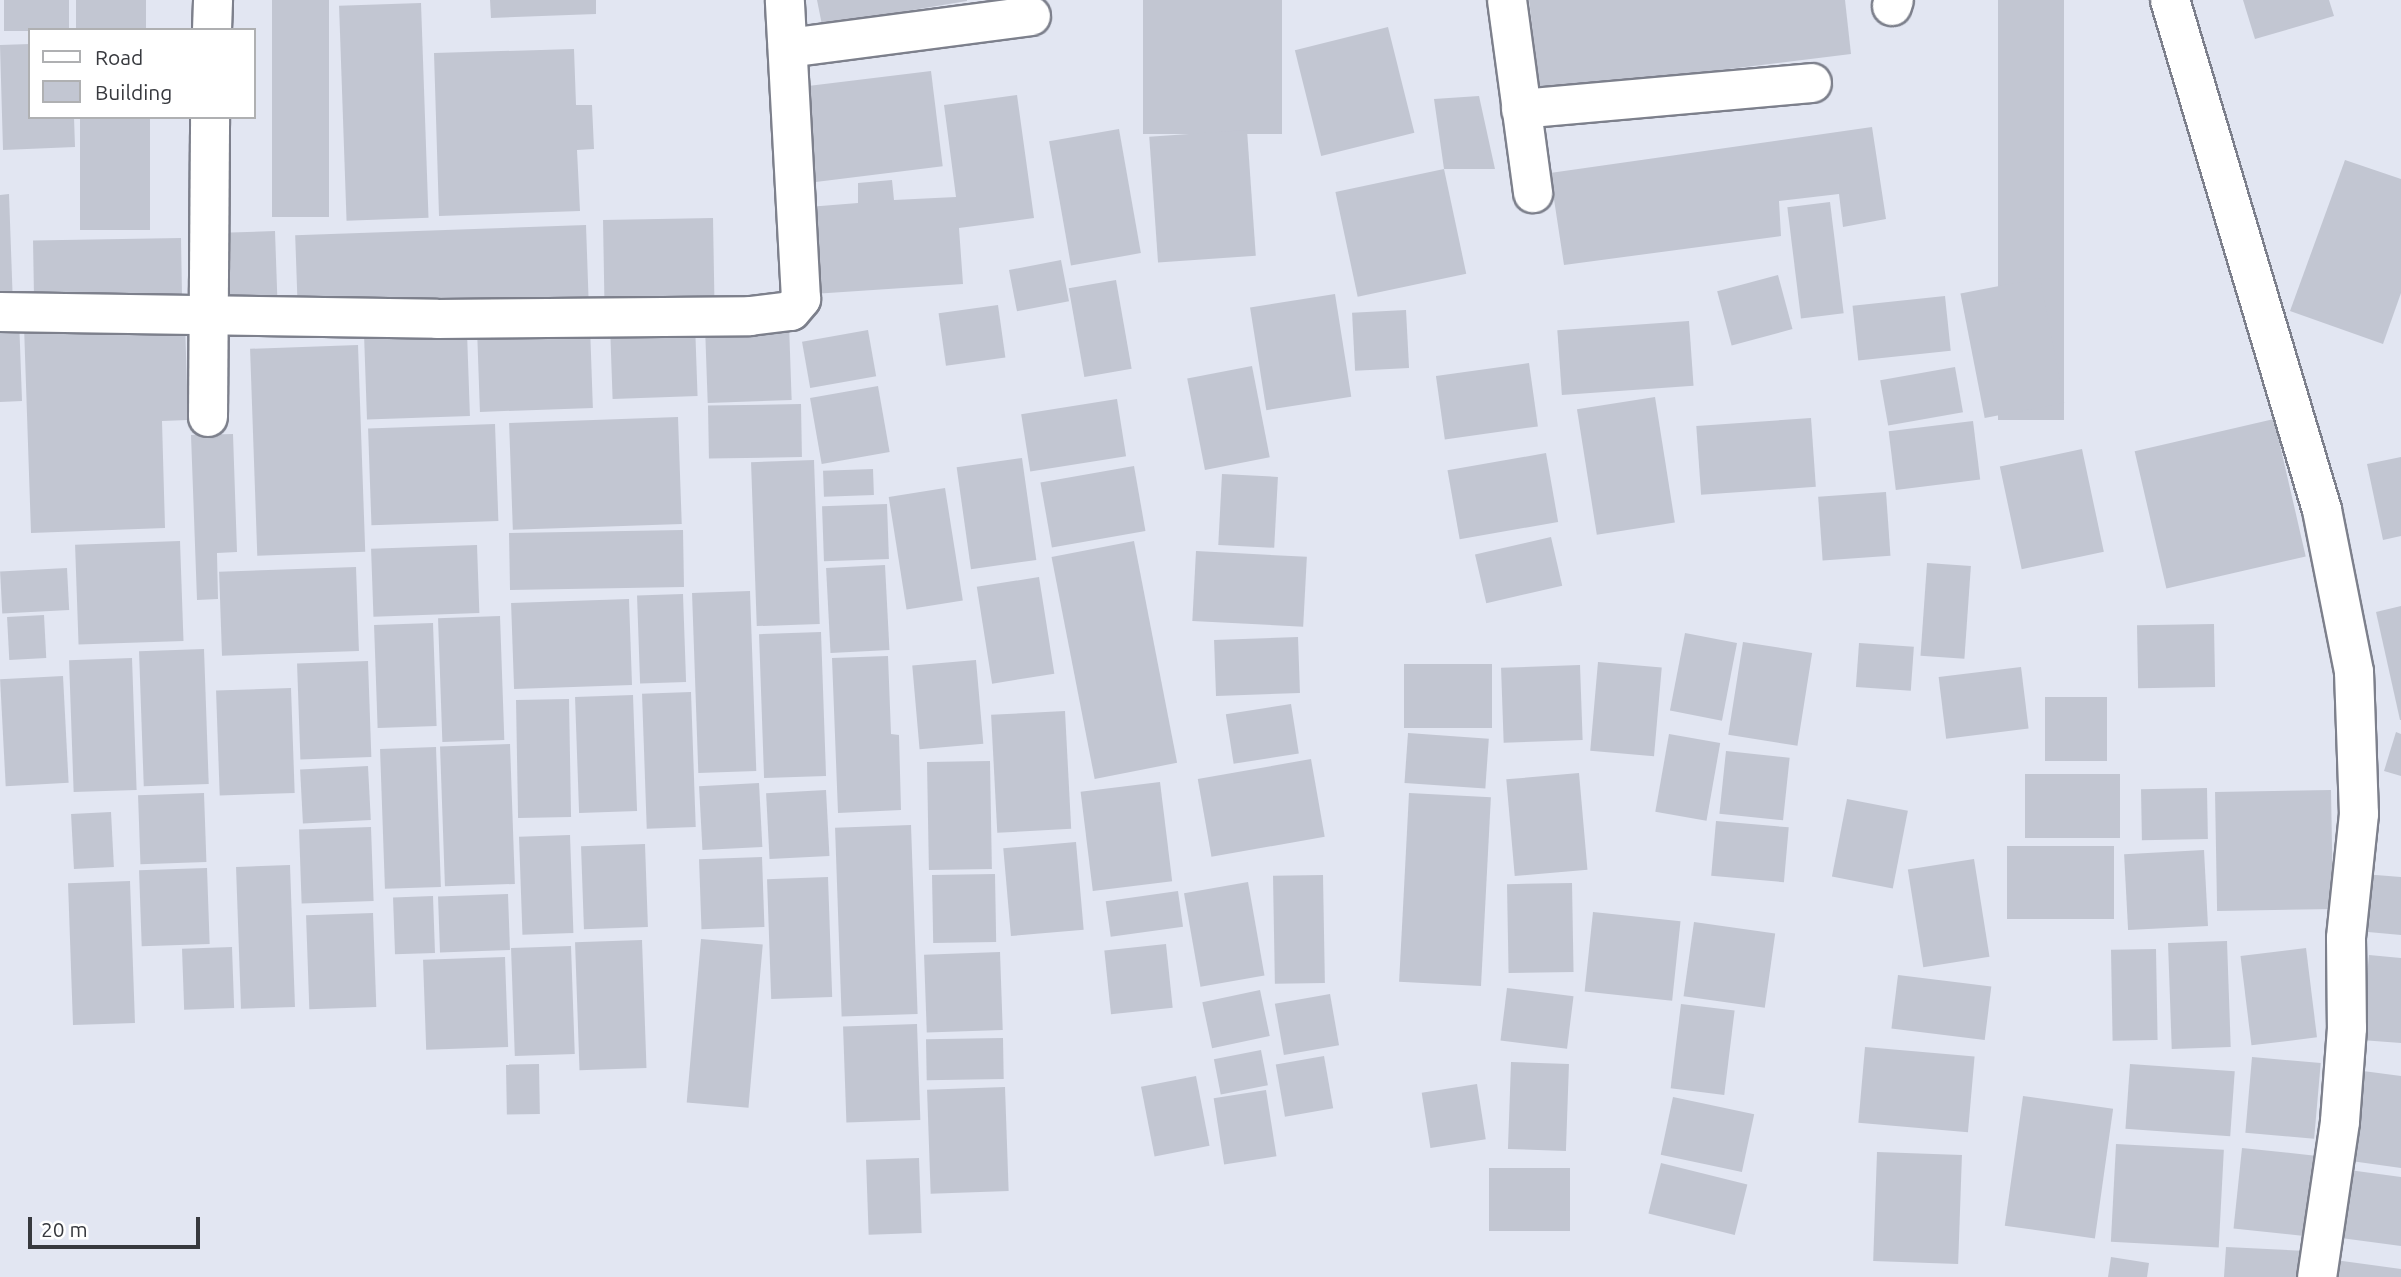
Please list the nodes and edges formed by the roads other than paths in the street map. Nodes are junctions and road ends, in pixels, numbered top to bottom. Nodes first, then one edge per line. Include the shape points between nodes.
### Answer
1 (213, 0) edge
2 (785, 0) edge
3 (1507, 0) edge
4 (2170, 0) edge
5 (1031, 16) dead end
6 (212, 28) edge
7 (788, 48) junction
8 (1812, 83) dead end
9 (1521, 109) junction
10 (210, 119) edge
11 (1532, 193) dead end
12 (0, 312) edge
13 (206, 316) junction
14 (208, 417) dead end
15 (2317, 1277) edge

1 - 6 street
2 - 7 street
3 - 9 street
4 - 15 street via 2322,510 2354,672 2359,814 2346,938 2347,1028 2340,1122
5 - 7 street
7 - 13 street via 801,299 791,311 750,317 437,320
8 - 9 street
9 - 11 street
10 - 13 street
12 - 13 street
13 - 14 street

